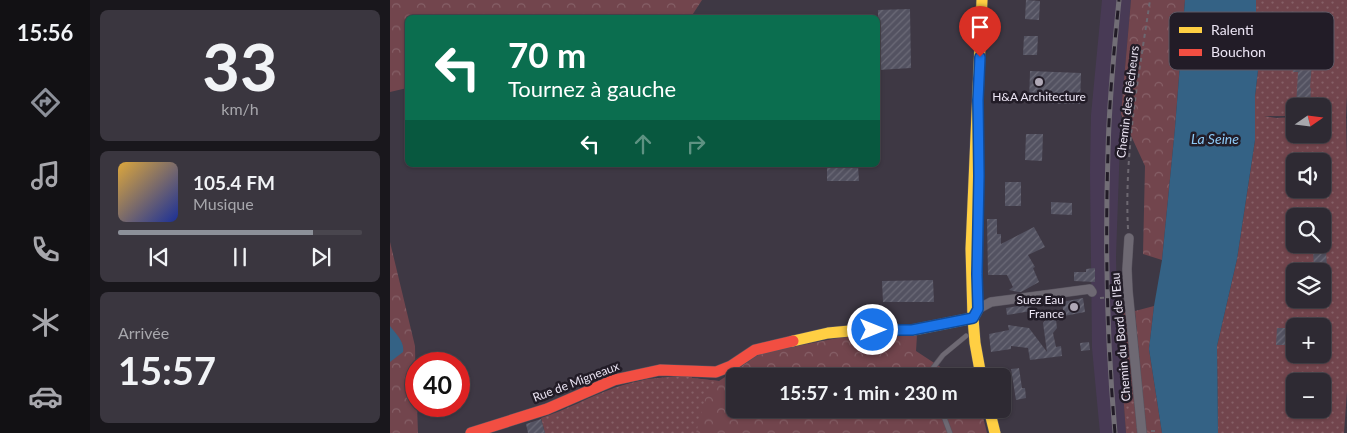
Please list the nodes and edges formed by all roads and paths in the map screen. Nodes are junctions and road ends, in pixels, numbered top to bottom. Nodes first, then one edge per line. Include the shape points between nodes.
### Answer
1 (982, 0) edge
2 (1150, 0) edge
3 (1129, 238) joint
4 (1128, 290) junction
5 (1092, 292) joint
6 (976, 314) junction
7 (966, 336) dead end
8 (933, 368) edge
9 (980, 368) edge
10 (987, 368) edge
11 (944, 418) edge
12 (991, 418) edge
13 (999, 418) edge
14 (471, 433) edge
15 (950, 433) edge
16 (995, 433) edge
17 (1003, 433) edge
18 (1142, 433) edge

1 - 6 street via 971,221
2 - 3 path, Chemin des Pêcheurs via 1135,104 1127,206
3 - 4 street, Chemin du Bord de l'Eau
4 - 5 path via 1114,298 1096,298
4 - 18 street, Chemin du Bord de l'Eau
5 - 6 street via 1087,289 991,302
6 - 9 street via 975,343
6 - 10 street
6 - 14 street, Rue de Migneaux via 912,330 828,333 755,350 716,372 660,370 634,375 614,380 547,409
7 - 8 lane via 943,354
11 - 15 lane
12 - 16 street
13 - 17 street

